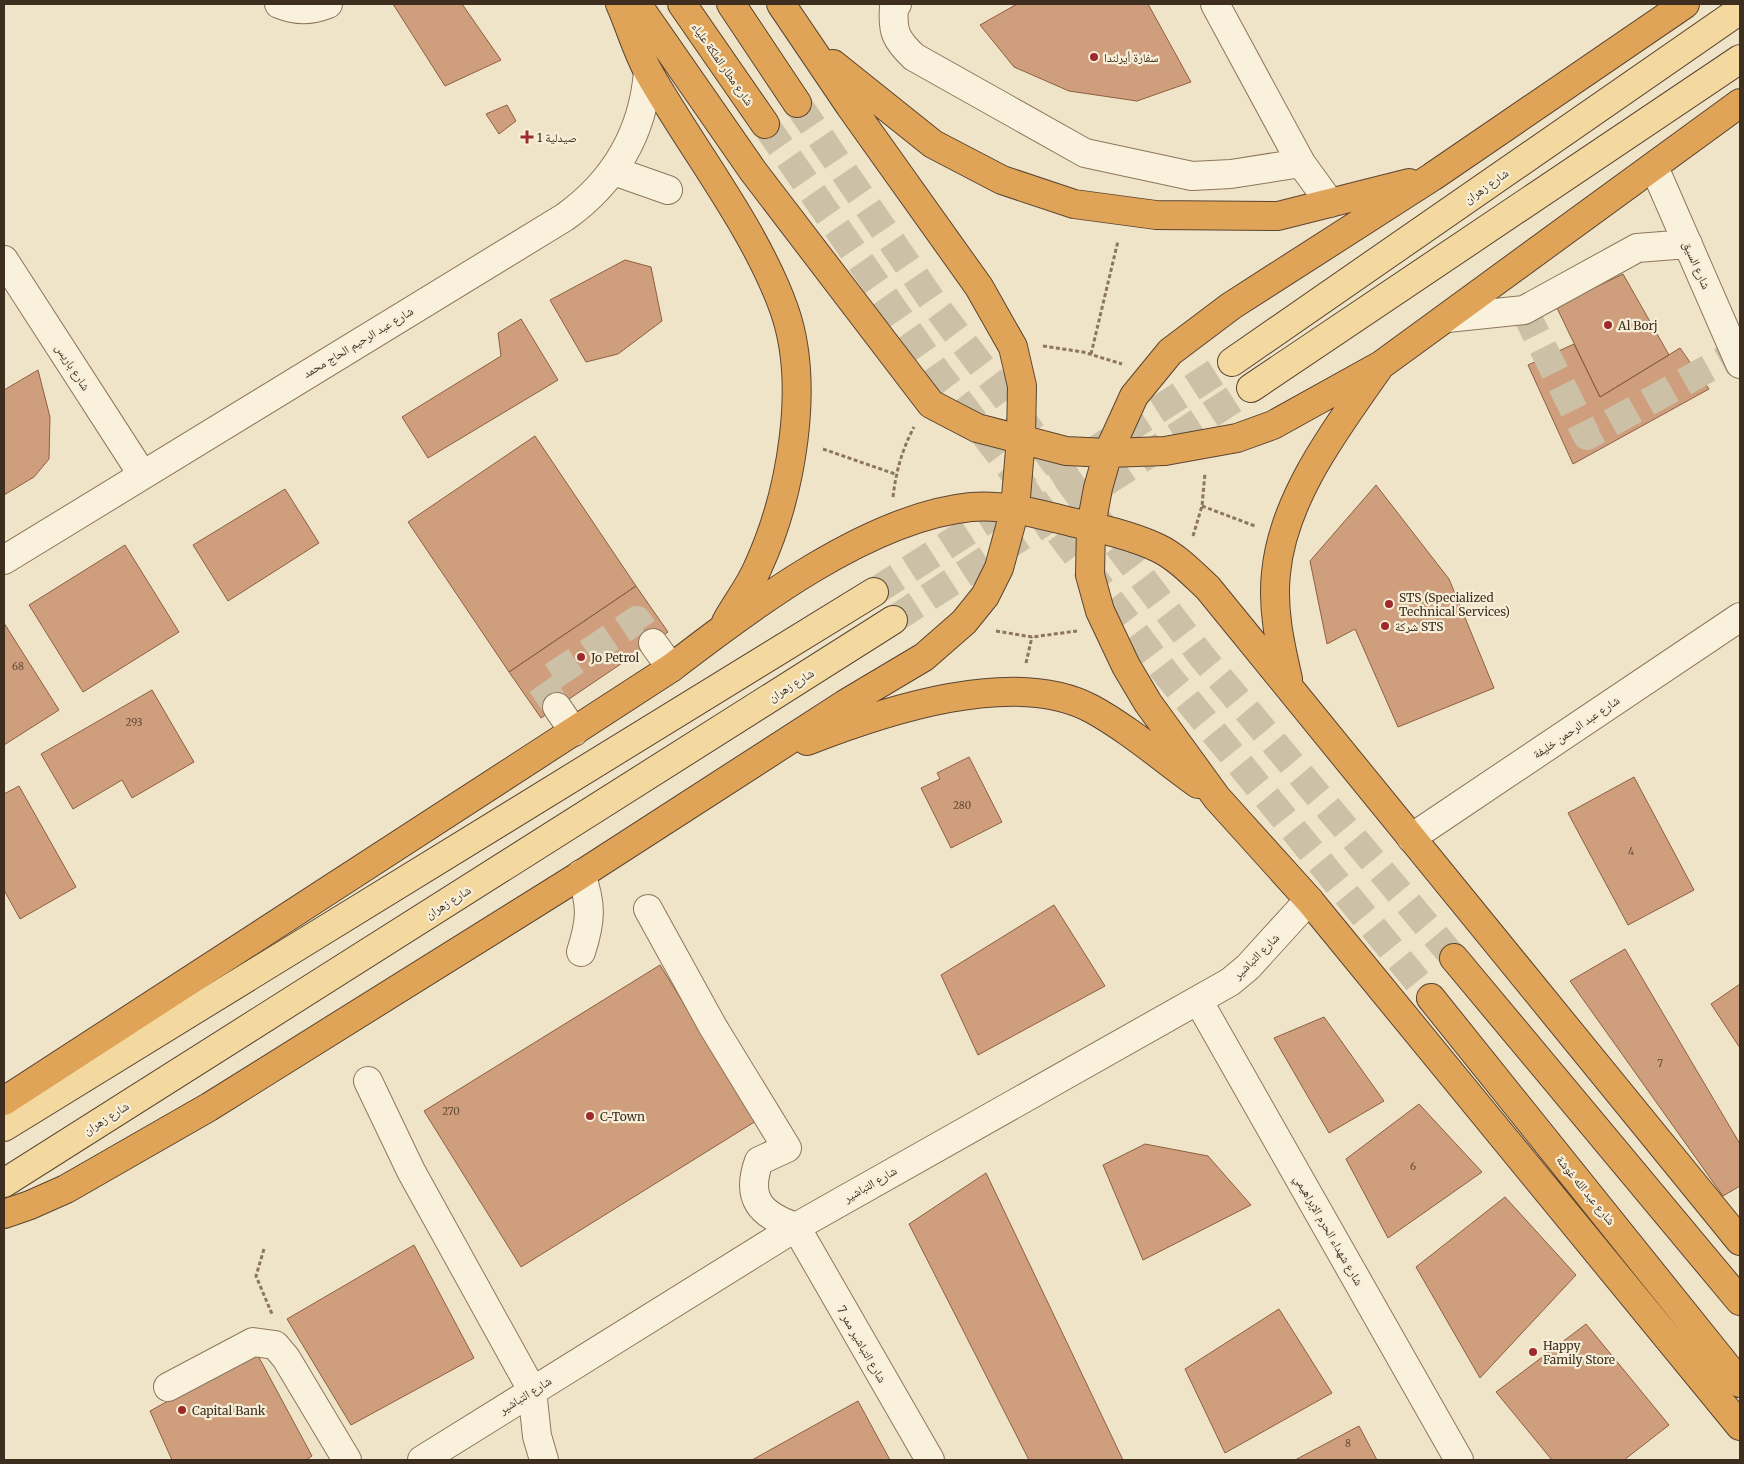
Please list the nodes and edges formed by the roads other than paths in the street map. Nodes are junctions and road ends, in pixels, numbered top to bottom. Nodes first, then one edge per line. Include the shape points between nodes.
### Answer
1 (279, 4) edge
2 (328, 4) edge
3 (620, 4) edge
4 (637, 4) edge
5 (682, 4) edge
6 (731, 4) edge
7 (781, 4) edge
8 (897, 4) edge
9 (1215, 4) edge
10 (1685, 4) edge
11 (1740, 10) edge
12 (810, 45) junction
13 (1740, 59) edge
14 (648, 72) junction
15 (797, 103) tunnel mouth
16 (1740, 103) edge
17 (765, 124) tunnel mouth
18 (1301, 163) junction
19 (1654, 167) junction
20 (614, 170) junction
21 (1432, 176) junction
22 (668, 190) dead end
23 (1330, 203) junction
24 (1688, 244) junction
25 (4, 260) edge
26 (1448, 318) junction
27 (1232, 362) tunnel mouth
28 (1740, 364) edge
29 (1381, 365) junction
30 (1251, 388) tunnel mouth
31 (1021, 438) junction
32 (1108, 453) junction
33 (142, 474) junction
34 (1015, 509) junction
35 (1091, 526) junction
36 (4, 560) edge
37 (874, 592) tunnel mouth
38 (1740, 617) edge
39 (893, 620) tunnel mouth
40 (722, 629) junction
41 (653, 643) tunnel mouth
42 (671, 668) junction
43 (1289, 685) junction
44 (557, 708) tunnel mouth
45 (574, 732) junction
46 (759, 760) junction
47 (1217, 798) junction
48 (1412, 838) junction
49 (581, 874) junction
50 (1309, 900) junction
51 (648, 909) dead end
52 (581, 952) dead end
53 (1454, 958) tunnel mouth
54 (1431, 998) tunnel mouth
55 (1198, 1000) junction
56 (368, 1081) dead end
57 (4, 1101) edge
58 (4, 1127) edge
59 (4, 1184) edge
60 (4, 1214) edge
61 (796, 1227) junction
62 (1740, 1241) edge
63 (1740, 1301) edge
64 (1740, 1383) edge
65 (168, 1387) dead end
66 (532, 1390) junction
67 (1740, 1426) edge
68 (348, 1460) edge
69 (422, 1460) edge
70 (544, 1460) edge
71 (930, 1460) edge
72 (1459, 1460) edge

1 - 2 street via 294,10 312,10
3 - 14 highway
4 - 31 highway via 753,172 931,404 977,428
5 - 17 highway, شارع مطار الملكة علياء
6 - 15 highway
7 - 12 highway
8 - 18 street via 892,25 899,43 914,57 1085,153 1192,176 1231,174
9 - 18 street
10 - 21 highway
11 - 27 main road, شارع زهران
12 - 23 highway via 870,97 932,144 1002,180 1074,204 1156,215 1278,216
12 - 31 highway via 979,286 1013,347 1022,386
13 - 30 main road
14 - 20 street, شارع عبد الرحيم الحاج محمد via 635,134
14 - 40 highway via 758,252 784,309 794,350 793,438 781,503 758,568
16 - 19 highway
18 - 23 street
19 - 24 street, شارع السيق
19 - 26 highway
20 - 22 street
20 - 33 street, شارع عبد الرحيم الحاج محمد via 600,188 565,217
21 - 23 highway
21 - 32 highway via 1231,306 1170,352 1134,396
24 - 26 street via 1637,248 1524,310
24 - 28 street, شارع السيق
25 - 33 street, شارع باريس
26 - 29 highway
29 - 32 highway via 1273,425 1237,438 1165,451
29 - 43 highway via 1336,429 1301,490 1284,537 1276,573 1277,627
31 - 32 highway via 1066,451
31 - 34 highway
32 - 35 highway
33 - 36 street, شارع عبد الرحيم الحاج محمد
34 - 35 highway
34 - 40 highway via 972,507 931,514 895,526 829,559
34 - 46 highway via 999,568 985,596 964,622 924,657
35 - 43 highway via 1158,548 1180,562 1224,604
35 - 47 highway via 1090,575 1100,611 1148,703
37 - 58 main road
38 - 48 street, شارع عبد الرحمن خليفة
39 - 59 main road, شارع زهران
40 - 42 highway
41 - 42 street
42 - 45 highway
43 - 48 highway
44 - 45 street
45 - 57 highway
46 - 47 highway via 923,703 982,694 1045,692 1091,709
46 - 49 highway
47 - 50 highway
48 - 62 highway
49 - 52 street via 589,898 590,919
49 - 60 highway via 209,1107 66,1188
50 - 55 street, شارع التباشير via 1248,967 1230,982
50 - 67 highway
51 - 61 street via 713,1027 787,1148 759,1161 754,1184 759,1204 766,1214
53 - 63 highway
54 - 64 highway, شارع عبد الله غوشة
55 - 61 street, شارع التباشير
55 - 72 street, شارع شهداء الحرم الإبراهيمي
56 - 66 street via 411,1171
61 - 66 street, شارع التباشير
61 - 71 street, شارع التباشير ممر 7
65 - 68 street via 253,1342 275,1345
66 - 69 street, شارع التباشير
66 - 70 street via 537,1436

